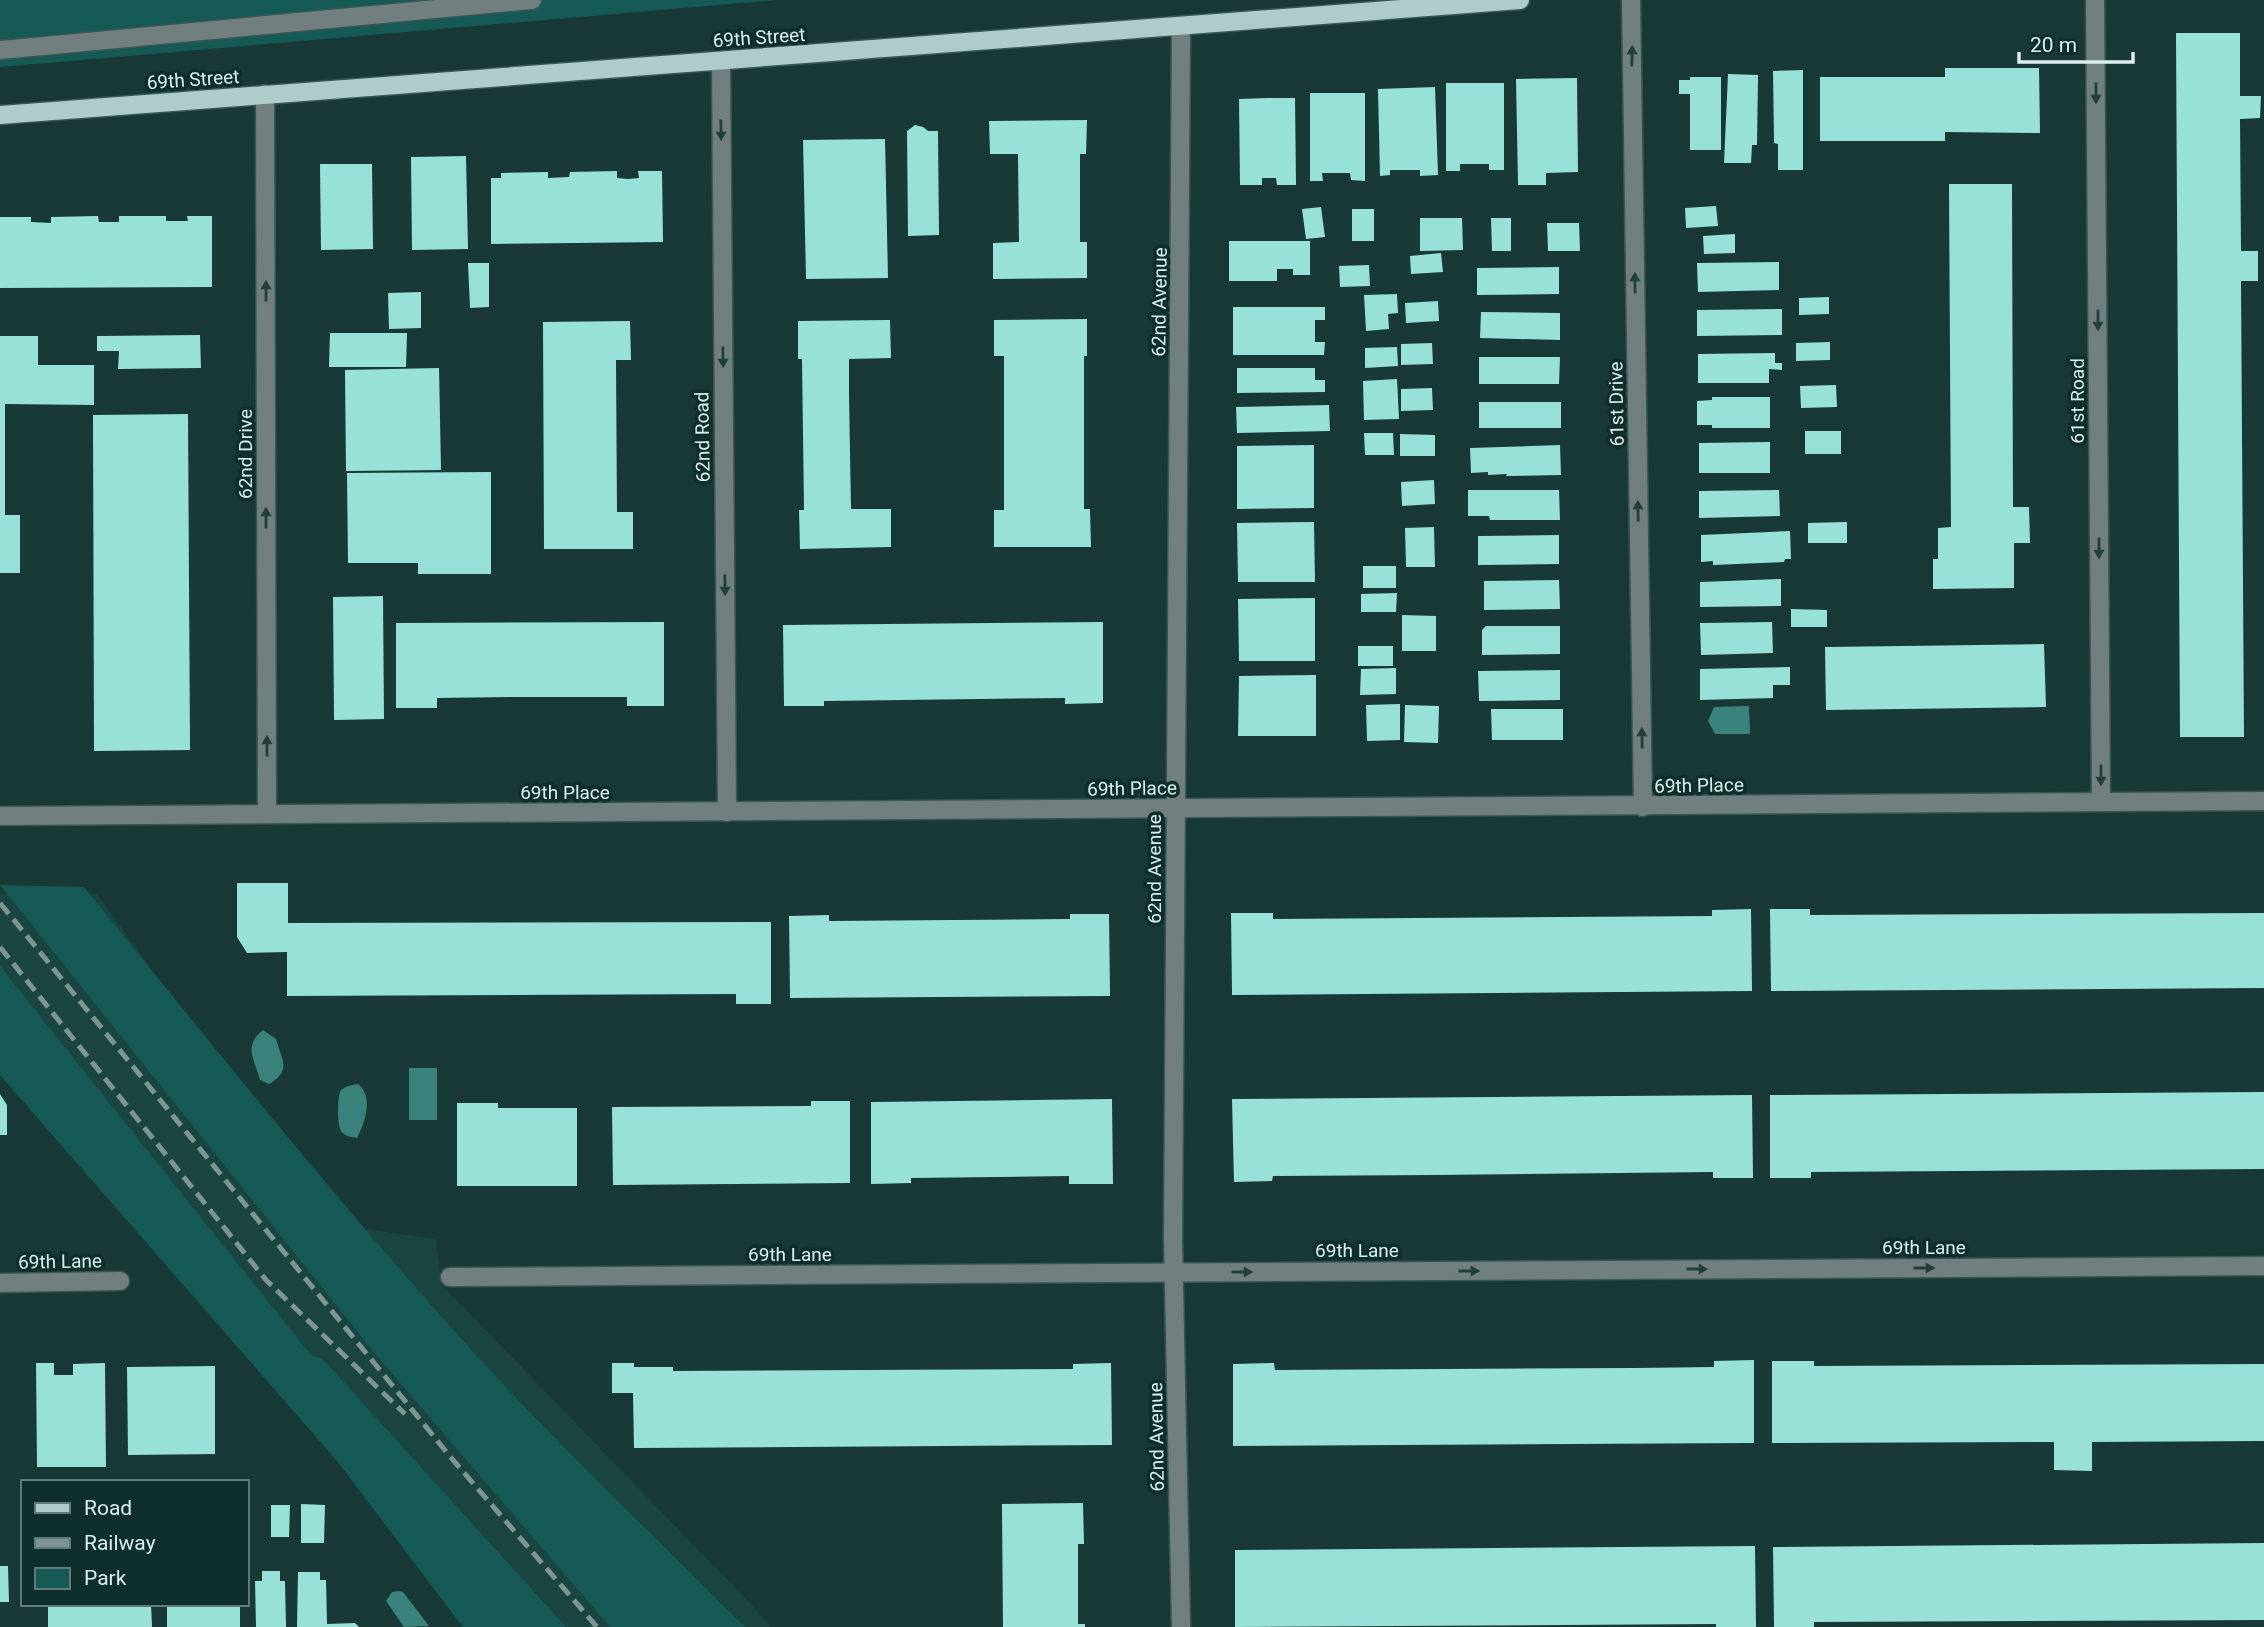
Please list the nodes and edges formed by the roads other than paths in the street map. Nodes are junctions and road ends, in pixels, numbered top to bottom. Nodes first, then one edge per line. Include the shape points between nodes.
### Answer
1 (532, 0) edge
2 (1520, 0) edge
3 (1632, 0) edge
4 (2095, 0) edge
5 (1181, 27) junction
6 (0, 50) edge
7 (721, 62) junction
8 (265, 94) junction
9 (0, 115) edge
10 (2264, 802) edge
11 (2101, 803) junction
12 (1643, 807) junction
13 (1176, 808) junction
14 (727, 812) junction
15 (267, 814) junction
16 (0, 816) edge
17 (2264, 1266) edge
18 (1173, 1272) junction
19 (450, 1277) dead end
20 (120, 1281) dead end
21 (0, 1283) edge
22 (1181, 1627) edge

1 - 6 street
2 - 5 main road, 69th Street
12 -> 3 street, 61st Drive
4 -> 11 street, 61st Road
5 - 7 main road, 69th Street
5 - 13 street, 62nd Avenue
7 - 8 main road, 69th Street
7 -> 14 street, 62nd Road
8 - 9 main road, 69th Street
15 -> 8 street, 62nd Drive
10 - 11 street, 69th Place
11 - 12 street, 69th Place
12 - 13 street, 69th Place
13 - 14 street, 69th Place
13 - 18 street, 62nd Avenue
14 - 15 street, 69th Place
15 - 16 street, 69th Place
18 -> 17 street, 69th Lane
18 - 19 street, 69th Lane
18 - 22 street, 62nd Avenue
20 - 21 street, 69th Lane

